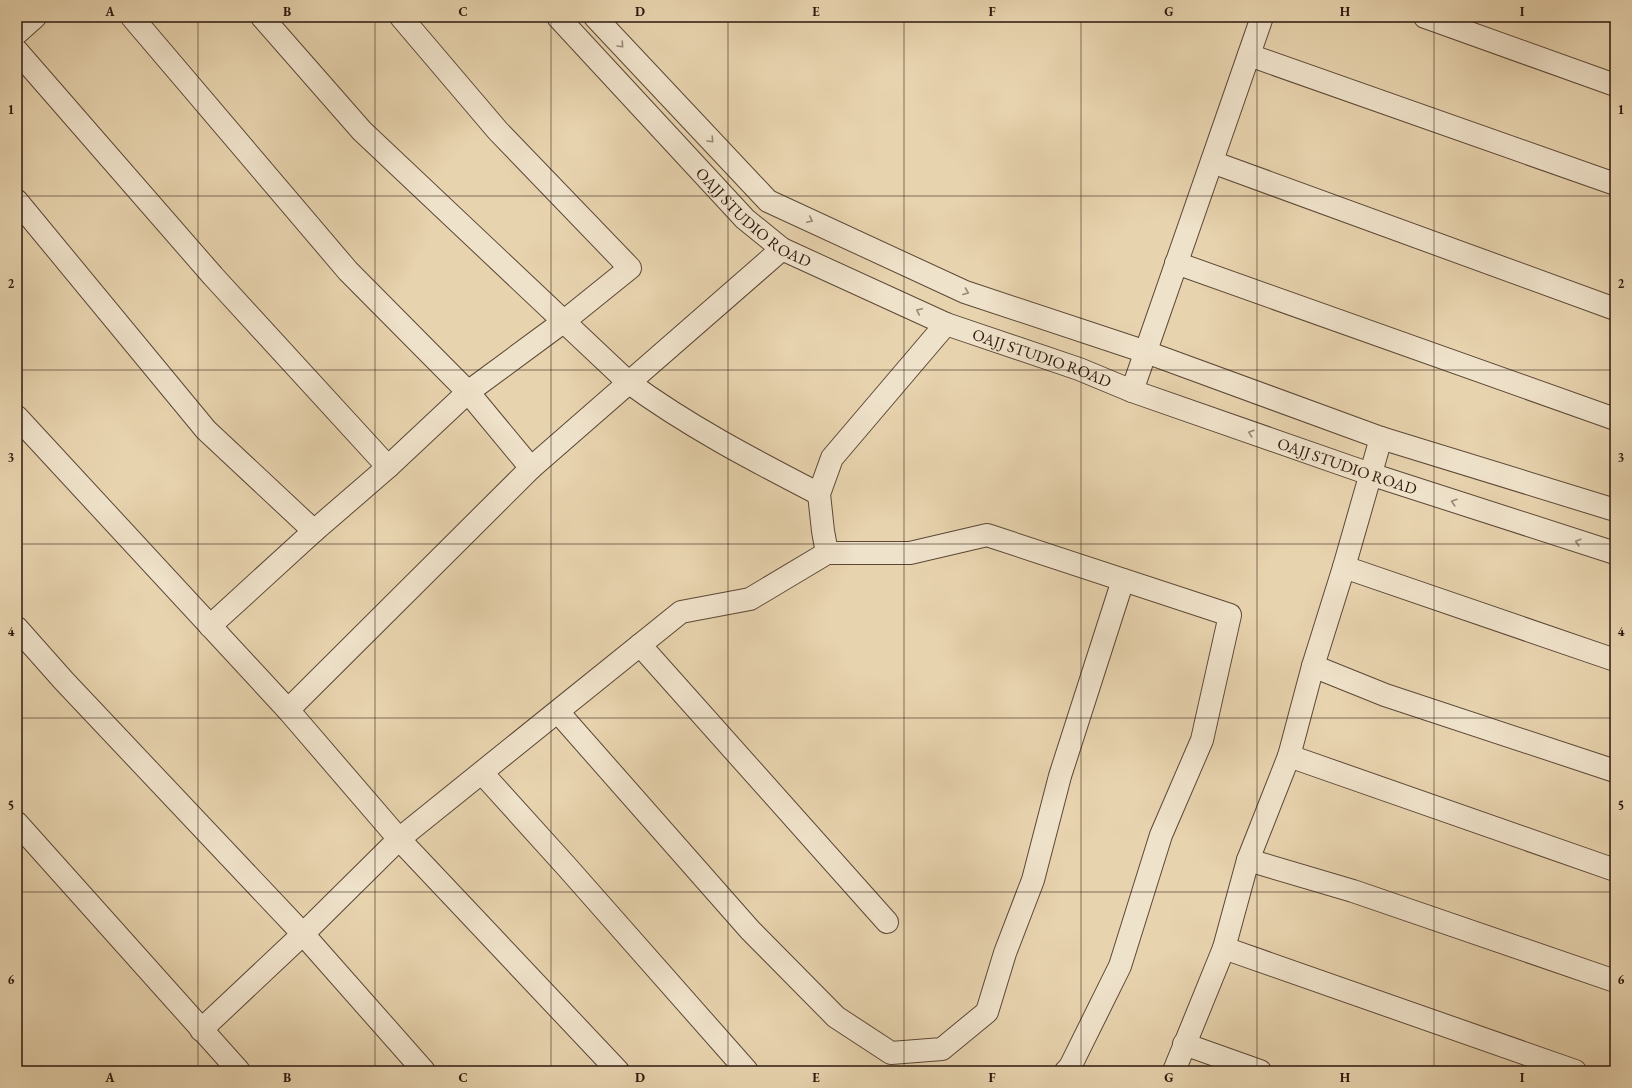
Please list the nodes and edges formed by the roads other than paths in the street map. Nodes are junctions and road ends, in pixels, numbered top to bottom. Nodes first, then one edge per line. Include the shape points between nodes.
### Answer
1 (35, 17) edge
2 (132, 17) edge
3 (262, 17) edge
4 (401, 17) edge
5 (558, 17) edge
6 (595, 17) edge
7 (1262, 17) edge
8 (1425, 17) edge
9 (17, 33) edge
10 (17, 50) edge
11 (1249, 55) junction
12 (1615, 85) edge
13 (1212, 162) junction
14 (1615, 184) edge
15 (17, 201) edge
16 (782, 249) junction
17 (1176, 263) junction
18 (1615, 308) edge
19 (563, 322) junction
20 (946, 324) junction
21 (1146, 352) junction
22 (628, 382) junction
23 (1132, 391) junction
24 (468, 392) junction
25 (17, 417) edge
26 (1615, 419) edge
27 (1381, 438) junction
28 (388, 467) junction
29 (531, 468) junction
30 (1370, 474) junction
31 (818, 494) junction
32 (1615, 510) edge
33 (314, 531) junction
34 (828, 553) junction
35 (1615, 553) edge
36 (1344, 567) junction
37 (1123, 580) junction
38 (210, 626) junction
39 (17, 628) edge
40 (640, 645) junction
41 (1615, 660) edge
42 (1313, 666) junction
43 (288, 710) junction
44 (558, 712) junction
45 (1289, 756) junction
46 (1615, 771) edge
47 (482, 773) junction
48 (17, 823) edge
49 (399, 840) junction
50 (1248, 860) junction
51 (1615, 870) edge
52 (887, 922) dead end
53 (303, 934) junction
54 (1224, 948) junction
55 (1615, 981) edge
56 (202, 1030) junction
57 (1184, 1044) junction
58 (239, 1071) edge
59 (424, 1071) edge
60 (618, 1071) edge
61 (747, 1071) edge
62 (1066, 1071) edge
63 (1174, 1071) edge
64 (1260, 1071) edge
65 (1575, 1071) edge

1 - 9 street
2 - 24 street via 348,271
3 - 19 street via 362,131
4 - 19 street via 498,131 630,268
5 - 16 street, OAJJ STUDIO ROAD via 745,219
6 -> 21 street, OAJJ STUDIO ROAD via 768,201 965,292
7 - 11 street
8 - 12 street
10 - 28 street via 212,276
11 - 13 street
11 - 14 street
13 - 17 street
13 - 18 street
15 - 33 street via 206,430
20 -> 16 street, OAJJ STUDIO ROAD
16 - 22 street
17 - 21 street
17 - 26 street
19 - 22 street
19 - 24 street
20 - 23 street, OAJJ STUDIO ROAD via 1079,369
20 - 31 street via 832,458
21 - 23 street
21 - 27 street, OAJJ STUDIO ROAD
22 - 29 street
22 - 31 street via 663,408
30 -> 23 street, OAJJ STUDIO ROAD
24 - 28 street
24 - 29 street
25 - 38 street
27 - 30 street
27 - 32 street, OAJJ STUDIO ROAD
28 - 33 street
29 - 43 street
35 -> 30 street, OAJJ STUDIO ROAD
30 - 36 street
31 - 34 street
33 - 38 street
34 - 37 street via 910,553 987,535
34 - 40 street via 750,598 681,612
36 - 41 street
36 - 42 street
37 - 44 street via 1060,776 1033,880 987,1012 942,1048 891,1053 836,1017 750,930
37 - 62 street via 1230,615 1202,740 1161,835 1120,966
38 - 43 street
39 - 53 street
40 - 44 street
40 - 52 street
42 - 45 street
42 - 46 street via 1385,695
43 - 49 street
44 - 47 street
45 - 50 street
45 - 51 street
47 - 49 street
47 - 61 street
48 - 56 street
49 - 53 street
49 - 60 street
50 - 54 street
50 - 55 street via 1353,892
53 - 56 street
53 - 59 street
54 - 57 street
54 - 65 street
56 - 58 street
57 - 63 street
57 - 64 street

